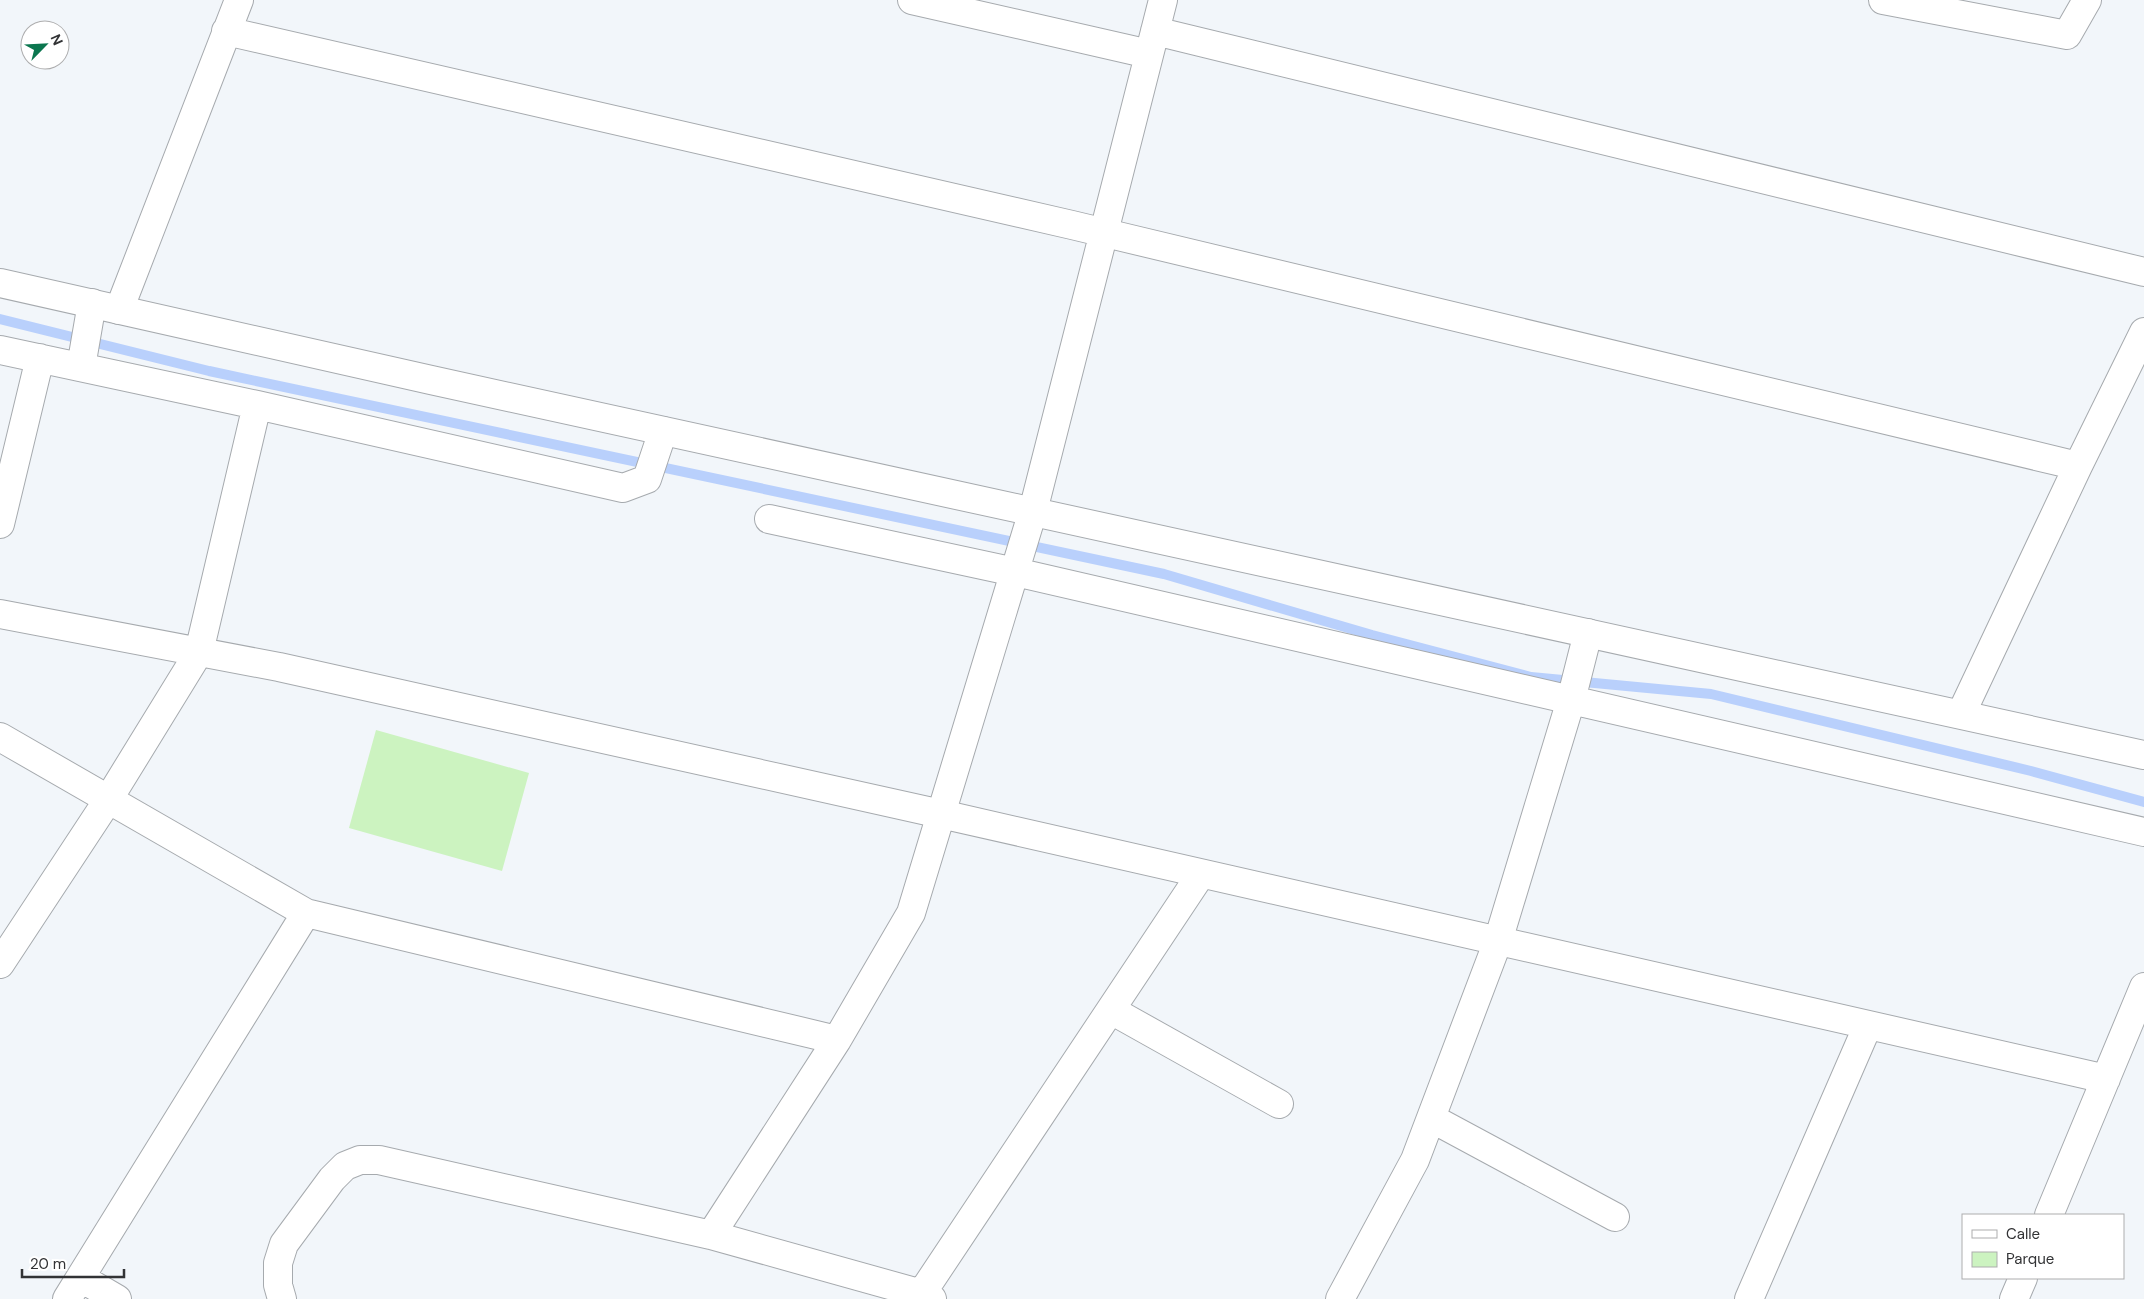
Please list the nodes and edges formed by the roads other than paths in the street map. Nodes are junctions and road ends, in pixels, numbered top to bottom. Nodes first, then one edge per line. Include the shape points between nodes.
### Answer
1 (239, 0) edge
2 (912, 0) edge
3 (1163, 0) edge
4 (1883, 0) edge
5 (2087, 0) edge
6 (974, 7) edge
7 (226, 31) junction
8 (1152, 43) junction
9 (1104, 233) junction
10 (2144, 272) edge
11 (0, 283) edge
12 (92, 303) junction
13 (119, 310) junction
14 (2144, 332) edge
15 (0, 350) edge
16 (40, 358) junction
17 (81, 367) junction
18 (257, 405) junction
19 (663, 431) junction
20 (2078, 466) junction
21 (1033, 511) junction
22 (769, 519) dead end
23 (0, 524) edge
24 (1015, 572) junction
25 (0, 614) edge
26 (1588, 633) junction
27 (199, 652) junction
28 (1571, 700) junction
29 (1961, 714) junction
30 (0, 737) edge
31 (2144, 755) edge
32 (108, 800) junction
33 (941, 814) junction
34 (2144, 832) edge
35 (1201, 874) junction
36 (306, 913) junction
37 (1498, 941) junction
38 (0, 964) edge
39 (2144, 987) edge
40 (1111, 1010) junction
41 (1868, 1025) junction
42 (836, 1040) junction
43 (2106, 1079) junction
44 (1279, 1104) dead end
45 (1431, 1118) junction
46 (2049, 1214) edge
47 (1615, 1217) dead end
48 (711, 1235) junction
49 (2023, 1279) edge
50 (74, 1288) edge
51 (924, 1297) edge
52 (1342, 1298) edge
53 (117, 1299) edge
54 (282, 1299) edge
55 (1749, 1299) edge
56 (2014, 1299) edge

1 - 7 street
2 - 6 street
3 - 8 street
4 - 5 street via 2067,35
6 - 8 street
7 - 9 street
7 - 13 street
8 - 9 street
8 - 10 street
9 - 20 street
9 - 21 street
11 - 12 street
12 - 13 street
12 - 17 street
13 - 19 street
14 - 20 street
15 - 16 street
16 - 17 street
16 - 23 street
17 - 18 street
18 - 19 street via 623,488 646,479
18 - 27 street
19 - 21 street
20 - 29 street
21 - 24 street
21 - 26 street
22 - 24 street
24 - 28 street
24 - 33 street
25 - 27 street
26 - 28 street
26 - 29 street
27 - 32 street
27 - 33 street
28 - 34 street
28 - 37 street
29 - 31 street
30 - 32 street
32 - 36 street
32 - 38 street
33 - 35 street
33 - 42 street via 911,913
35 - 37 street
35 - 40 street
36 - 42 street
36 - 50 street
37 - 41 street
37 - 45 street
39 - 43 street
40 - 44 street
40 - 51 street
41 - 43 street
41 - 55 street
42 - 48 street
43 - 46 street
45 - 47 street
45 - 52 street via 1415,1160
48 - 51 street
48 - 54 street via 379,1160 360,1160 344,1166 332,1179 284,1244 278,1263
49 - 56 street
50 - 53 street

